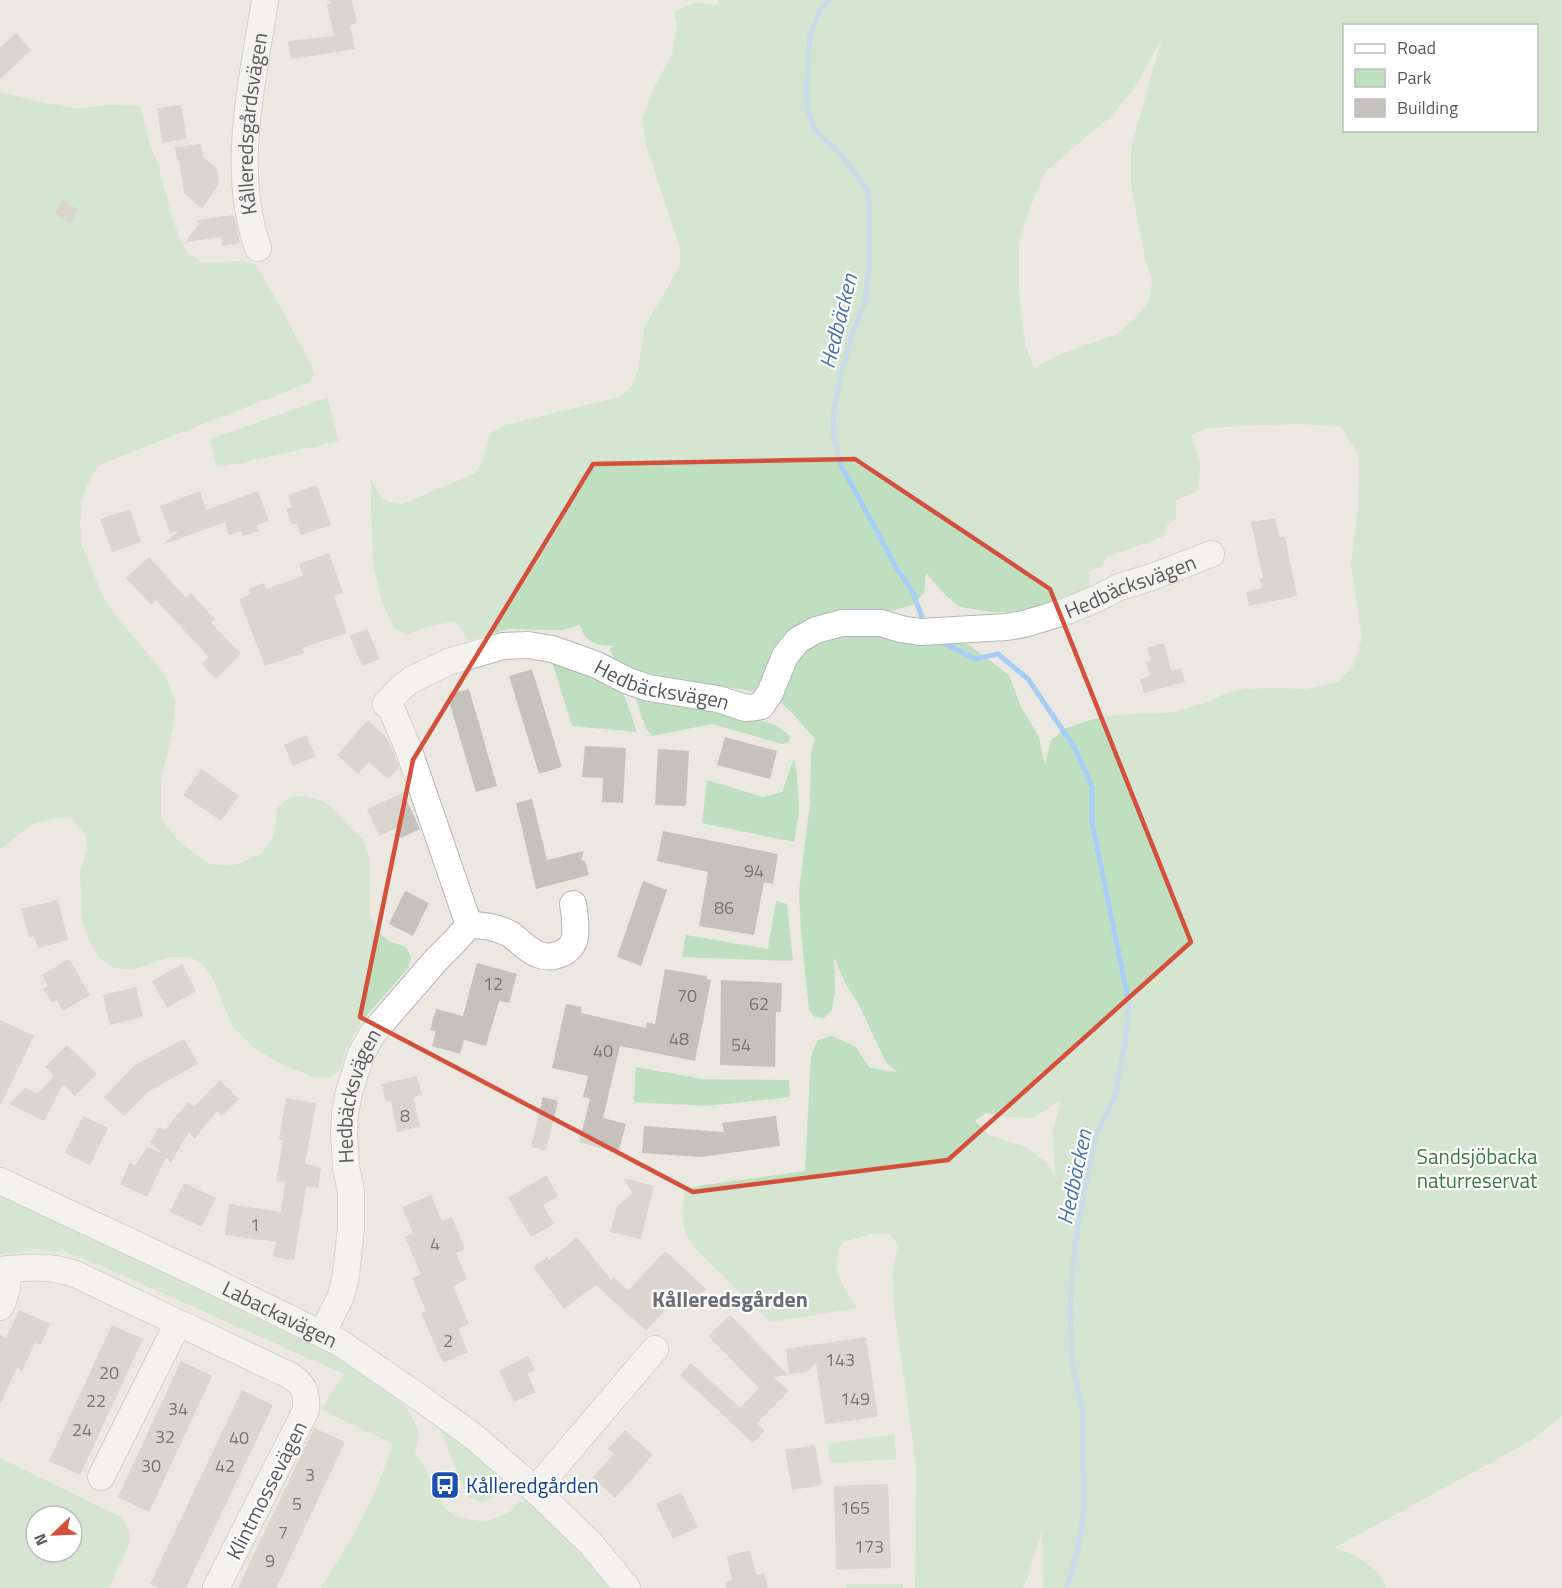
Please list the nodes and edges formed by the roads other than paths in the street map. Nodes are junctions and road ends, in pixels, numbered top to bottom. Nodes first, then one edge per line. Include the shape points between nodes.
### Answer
1 (265, 0) edge
2 (258, 248) dead end
3 (1211, 554) dead end
4 (573, 904) dead end
5 (469, 925) junction
6 (0, 1182) edge
7 (3, 1270) edge
8 (0, 1307) edge
9 (178, 1323) junction
10 (322, 1334) junction
11 (655, 1349) dead end
12 (101, 1477) dead end
13 (535, 1490) junction
14 (216, 1588) edge
15 (627, 1588) edge

1 - 2 street, Kålleredsgårdsvägen via 244,144 246,189
3 - 5 street, Hedbäcksvägen via 1119,586 1067,611 1016,625 920,632 881,623 842,624 816,630 798,640 785,656 770,693 756,707 649,688 552,649 528,645 479,652 420,675 386,704 392,708 408,748
4 - 5 street via 574,940 555,957 536,954 510,934 492,927
5 - 10 street, Hedbäcksvägen via 373,1033 361,1054 345,1114 346,1167 351,1192 350,1248 340,1296
6 - 10 street, Labackavägen
7 - 8 street, Klintmossevägen via 7,1286
7 - 9 street, Klintmossevägen via 59,1269
9 - 12 street
9 - 14 street, Klintmossevägen via 291,1376 300,1382 307,1396 306,1410
10 - 13 street, Labackavägen via 448,1418
11 - 13 street
13 - 15 street, Labackavägen via 591,1544

